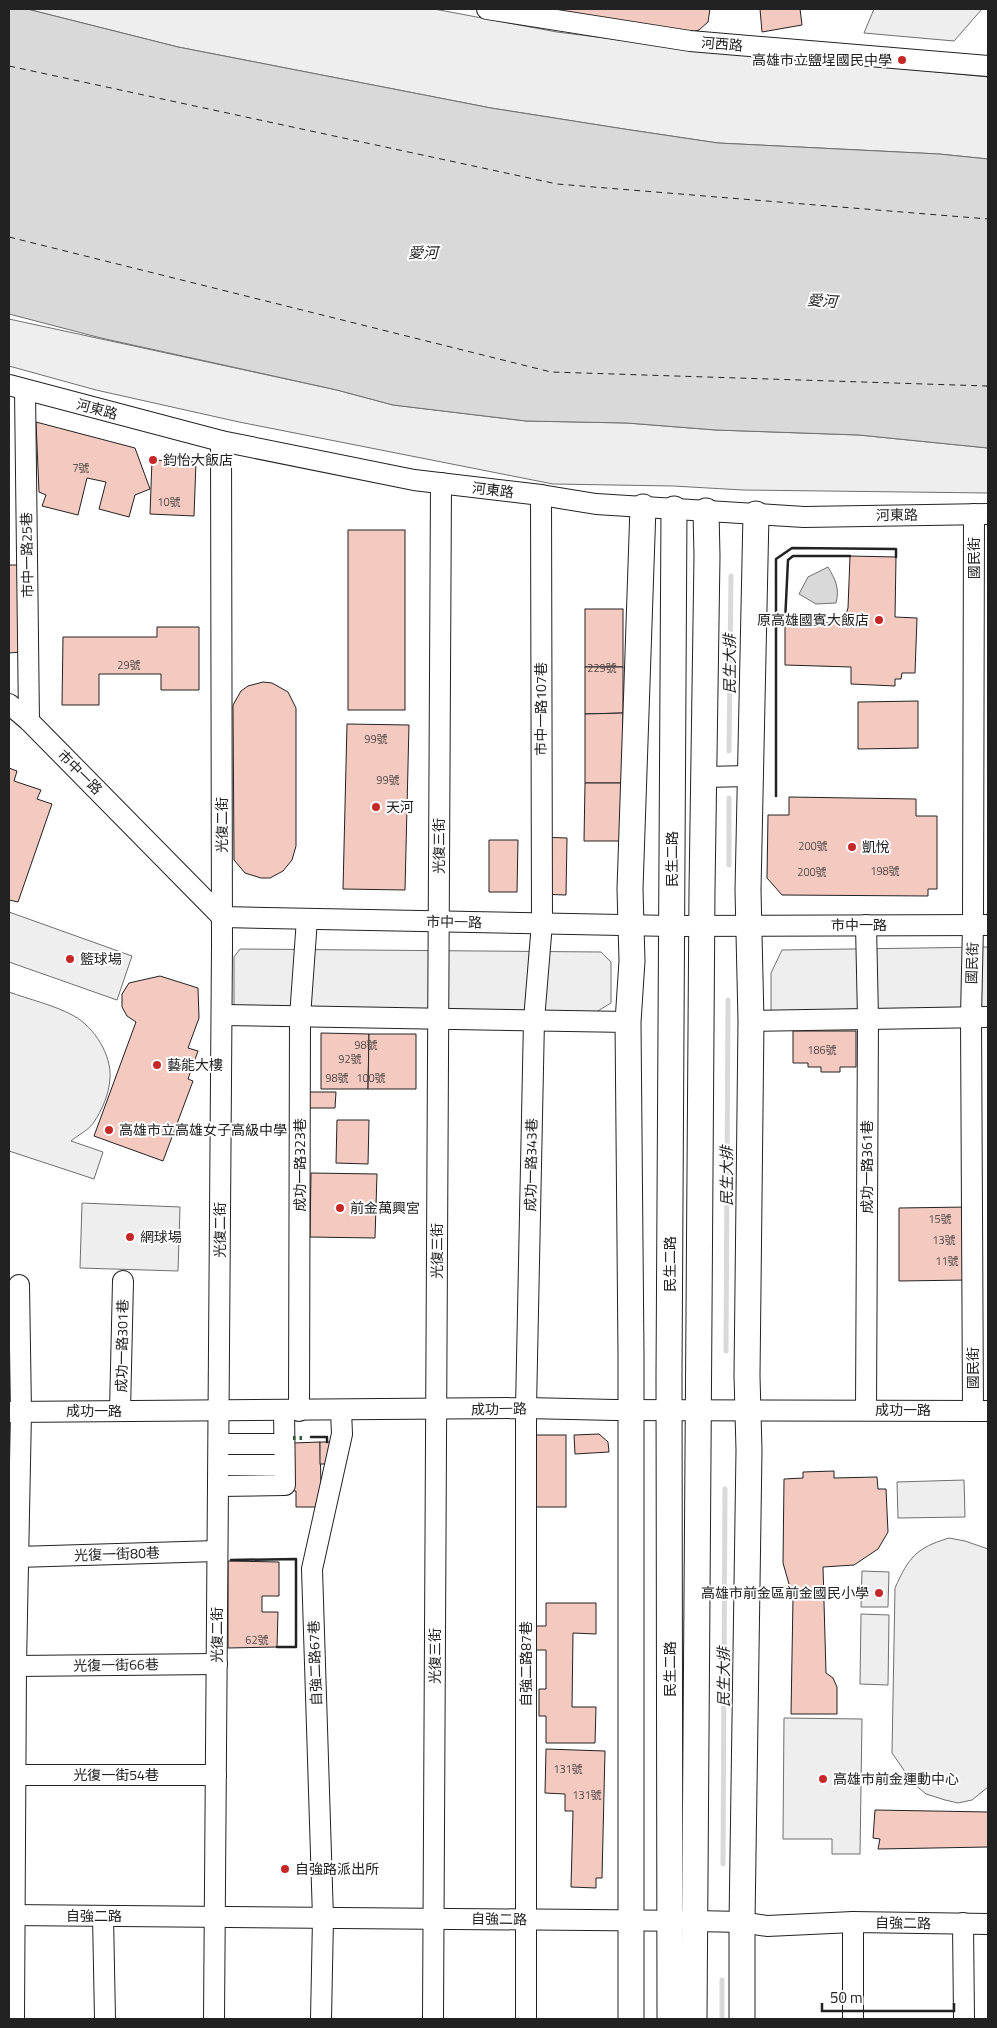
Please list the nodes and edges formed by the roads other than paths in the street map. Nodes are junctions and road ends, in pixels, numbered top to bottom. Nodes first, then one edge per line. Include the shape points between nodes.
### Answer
1 (487, 9) edge
2 (988, 66) edge
3 (17, 387) edge
4 (221, 441) junction
5 (440, 483) junction
6 (541, 495) junction
7 (643, 507) junction
8 (674, 509) junction
9 (706, 511) junction
10 (756, 514) junction
11 (981, 514) edge
12 (9, 704) edge
13 (28, 721) junction
14 (749, 776) junction
15 (704, 777) junction
16 (222, 917) junction
17 (307, 919) junction
18 (438, 921) junction
19 (542, 923) junction
20 (630, 924) junction
21 (866, 924) junction
22 (702, 925) junction
23 (748, 925) junction
24 (981, 925) edge
25 (672, 926) junction
26 (222, 1015) junction
27 (300, 1017) junction
28 (979, 1017) edge
29 (438, 1018) junction
30 (868, 1018) junction
31 (534, 1020) junction
32 (751, 1021) junction
33 (628, 1022) junction
34 (123, 1281) dead end
35 (19, 1285) dead end
36 (526, 1408) junction
37 (218, 1410) junction
38 (341, 1410) junction
39 (436, 1410) junction
40 (631, 1410) junction
41 (670, 1410) junction
42 (866, 1410) junction
43 (120, 1411) junction
44 (291, 1411) junction
45 (699, 1411) junction
46 (747, 1411) junction
47 (981, 1411) edge
48 (15, 1412) edge
49 (222, 1442) junction
50 (284, 1444) junction
51 (226, 1465) junction
52 (284, 1465) junction
53 (222, 1486) junction
54 (218, 1551) junction
55 (17, 1557) junction
56 (217, 1664) junction
57 (16, 1666) junction
58 (16, 1775) junction
59 (216, 1775) junction
60 (12, 1915) edge
61 (103, 1916) junction
62 (215, 1917) junction
63 (323, 1918) junction
64 (433, 1918) junction
65 (526, 1919) junction
66 (632, 1920) junction
67 (670, 1920) junction
68 (695, 1920) junction
69 (742, 1922) junction
70 (853, 1922) junction
71 (963, 1923) junction
72 (988, 1924) edge
73 (14, 2019) edge
74 (105, 2019) edge
75 (214, 2019) edge
76 (321, 2019) edge
77 (433, 2019) edge
78 (526, 2019) edge
79 (631, 2019) edge
80 (670, 2019) edge
81 (694, 2019) edge
82 (742, 2019) edge
83 (853, 2019) edge
84 (964, 2019) edge

1 - 2 street, 河西路 via 690,41
3 - 4 street, 河東路
3 - 13 street, 市中一路25巷
4 - 5 street, 河東路
4 - 16 street, 光復二街
5 - 6 street, 河東路
5 - 18 street, 光復三街
6 - 7 street, 河東路 via 596,504
6 - 19 street, 市中一路107巷
7 - 8 street, 河東路
7 - 20 main road
8 - 9 street, 河東路
8 - 25 main road, 民生二路
9 - 10 street, 河東路
9 - 15 main road, 民生二路
10 - 11 street, 河東路 via 804,517
10 - 14 main road
11 - 24 street, 國民街
12 - 13 street, 市中一路
13 - 16 street, 市中一路
14 - 15 street
14 - 23 main road
15 - 22 main road, 民生二路
16 - 17 street, 市中一路
16 - 26 street, 光復二街
17 - 18 street, 市中一路
17 - 27 street, 成功一路323巷
18 - 19 street, 市中一路
18 - 29 street, 光復三街
19 - 20 street, 市中一路
19 - 31 street, 成功一路343巷
20 - 25 street, 市中一路
20 - 33 main road via 632,961
21 - 23 street, 市中一路
21 - 24 street, 市中一路
21 - 30 street, 成功一路361巷
22 - 23 street, 市中一路
22 - 25 street, 市中一路
22 - 45 main road, 民生二路
23 - 32 main road
24 - 28 street, 國民街
25 - 41 main road, 民生二路
26 - 27 street
26 - 37 street, 光復二街
27 - 29 street
27 - 44 street, 成功一路323巷
28 - 30 street
28 - 47 street, 國民街
29 - 31 street
29 - 39 street, 光復三街
30 - 32 street
30 - 42 street, 成功一路361巷
31 - 33 street
31 - 36 street, 成功一路343巷
32 - 46 main road
33 - 40 main road
34 - 43 street, 成功一路301巷
35 - 48 street
36 - 39 street, 成功一路
36 - 40 street, 成功一路
36 - 65 street, 自強二路87巷
37 - 43 street, 成功一路
37 - 44 street, 成功一路
37 - 49 street, 光復二街
38 - 39 street, 成功一路
38 - 44 street, 成功一路
38 - 63 street, 自強二路67巷 via 342,1434 312,1569
39 - 64 street, 光復三街
40 - 41 street, 成功一路
40 - 66 main road
41 - 45 street, 成功一路
41 - 67 main road, 民生二路
42 - 46 street, 成功一路
42 - 47 street, 成功一路
43 - 48 street, 成功一路
44 - 50 street, 成功一路323巷
45 - 46 street, 成功一路
45 - 68 main road, 民生二路
46 - 69 main road via 749,1470
48 - 55 street
49 - 50 street
49 - 51 street
49 - 53 street, 光復二街
50 - 52 street, 成功一路323巷
51 - 52 street
51 - 53 street
52 - 53 street, 成功一路323巷 via 284,1485
53 - 54 street, 光復二街
54 - 55 street, 光復一街80巷
54 - 56 street, 光復二街
55 - 57 street
56 - 57 street, 光復一街66巷
56 - 59 street, 光復二街
57 - 58 street
58 - 59 street, 光復一街54巷
58 - 60 street
59 - 62 street, 光復二街
60 - 61 street, 自強二路
60 - 73 street
61 - 62 street, 自強二路
61 - 74 street
62 - 63 street, 自強二路
62 - 75 street, 光復二街
63 - 64 street, 自強二路
63 - 76 street, 自強二路67巷
64 - 65 street, 自強二路
64 - 77 street, 光復三街
65 - 66 street, 自強二路
65 - 78 street, 自強二路87巷
66 - 67 street, 自強二路
66 - 79 main road
67 - 68 street, 自強二路
67 - 80 main road, 民生二路
68 - 69 street, 自強二路
68 - 81 main road, 民生二路
69 - 70 street, 自強二路 via 767,1926
69 - 82 main road
70 - 71 street, 自強二路
70 - 83 street
71 - 72 street, 自強二路
71 - 84 street

